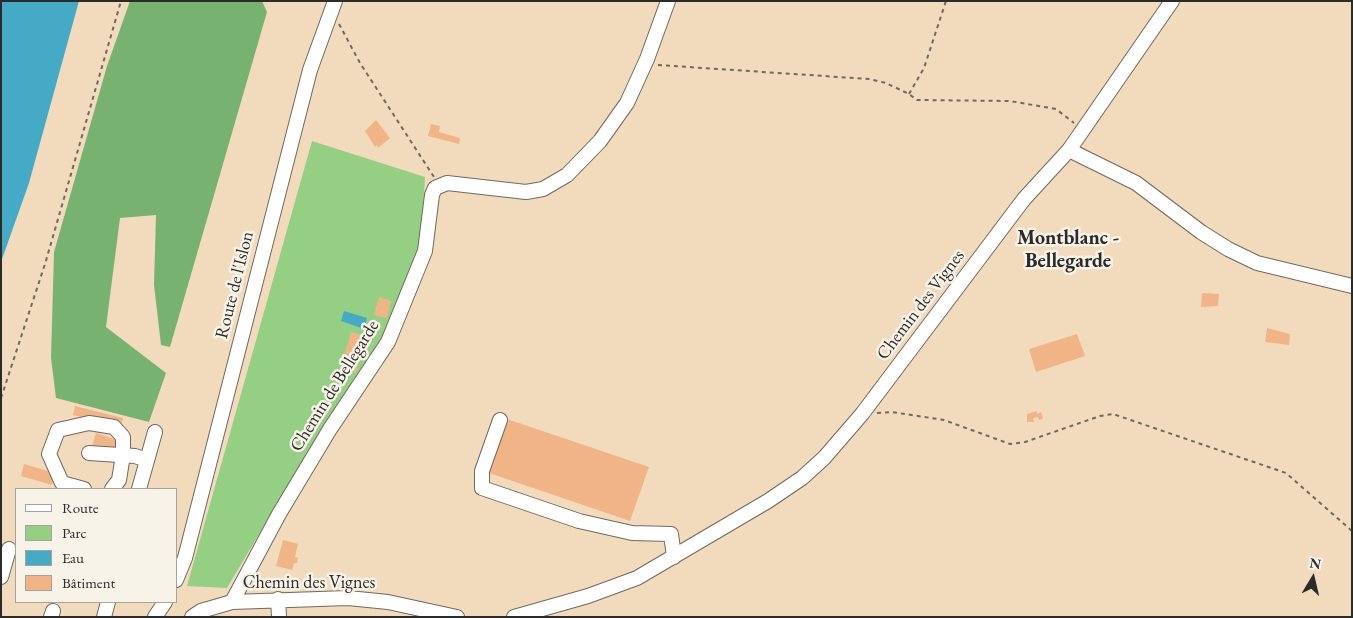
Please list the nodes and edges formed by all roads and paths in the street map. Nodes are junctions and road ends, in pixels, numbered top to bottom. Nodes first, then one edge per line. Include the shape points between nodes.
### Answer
1 (121, 1) edge
2 (668, 1) edge
3 (946, 1) edge
4 (1172, 1) edge
5 (333, 6) edge
6 (647, 59) junction
7 (909, 94) junction
8 (1083, 130) junction
9 (1069, 150) junction
10 (439, 186) junction
11 (1352, 286) edge
12 (1, 398) edge
13 (862, 414) junction
14 (500, 420) dead end
15 (155, 432) dead end
16 (89, 453) dead end
17 (123, 455) junction
18 (147, 460) junction
19 (80, 488) edge
20 (113, 488) edge
21 (139, 488) edge
22 (1352, 531) edge
23 (9, 549) dead end
24 (674, 557) junction
25 (178, 575) edge
26 (1, 577) edge
27 (278, 599) junction
28 (232, 602) junction
29 (108, 603) edge
30 (164, 603) edge
31 (414, 612) edge
32 (104, 617) edge
33 (155, 617) edge
34 (192, 617) edge
35 (278, 617) edge
36 (457, 617) edge
37 (514, 617) edge

1 - 12 path via 46,264
2 - 6 street
3 - 7 path via 924,68
4 - 8 street, Chemin des Vignes
5 - 10 path via 360,63
5 - 25 street, Route de l'Islon via 310,70
6 - 7 path via 659,66 869,79
6 - 10 street via 615,123 579,165 556,183 526,192 447,183
7 - 8 path via 917,100 1010,101 1056,109
8 - 9 street, Chemin des Vignes
9 - 11 street via 1136,183 1201,232 1257,263
9 - 13 street, Chemin des Vignes via 1024,199
10 - 28 street, Chemin de Bellegarde via 432,195 425,251 388,342 330,429
13 - 22 path via 892,412 944,420 1010,444 1113,414 1286,473
13 - 24 street, Chemin des Vignes via 844,438 802,478
14 - 24 street via 482,471 482,488 579,521 632,533 671,534
15 - 18 street
16 - 17 street
17 - 18 street
17 - 19 street via 123,437 114,427 89,422 58,430 49,454 62,483
17 - 20 street via 119,480
18 - 21 street
23 - 26 street
24 - 37 street, Chemin des Vignes via 637,578
27 - 28 street, Chemin des Vignes
27 - 31 street, Chemin des Vignes via 348,598
27 - 35 street
28 - 34 street, Chemin des Vignes
29 - 32 street
30 - 33 street
31 - 36 street, Chemin des Vignes

